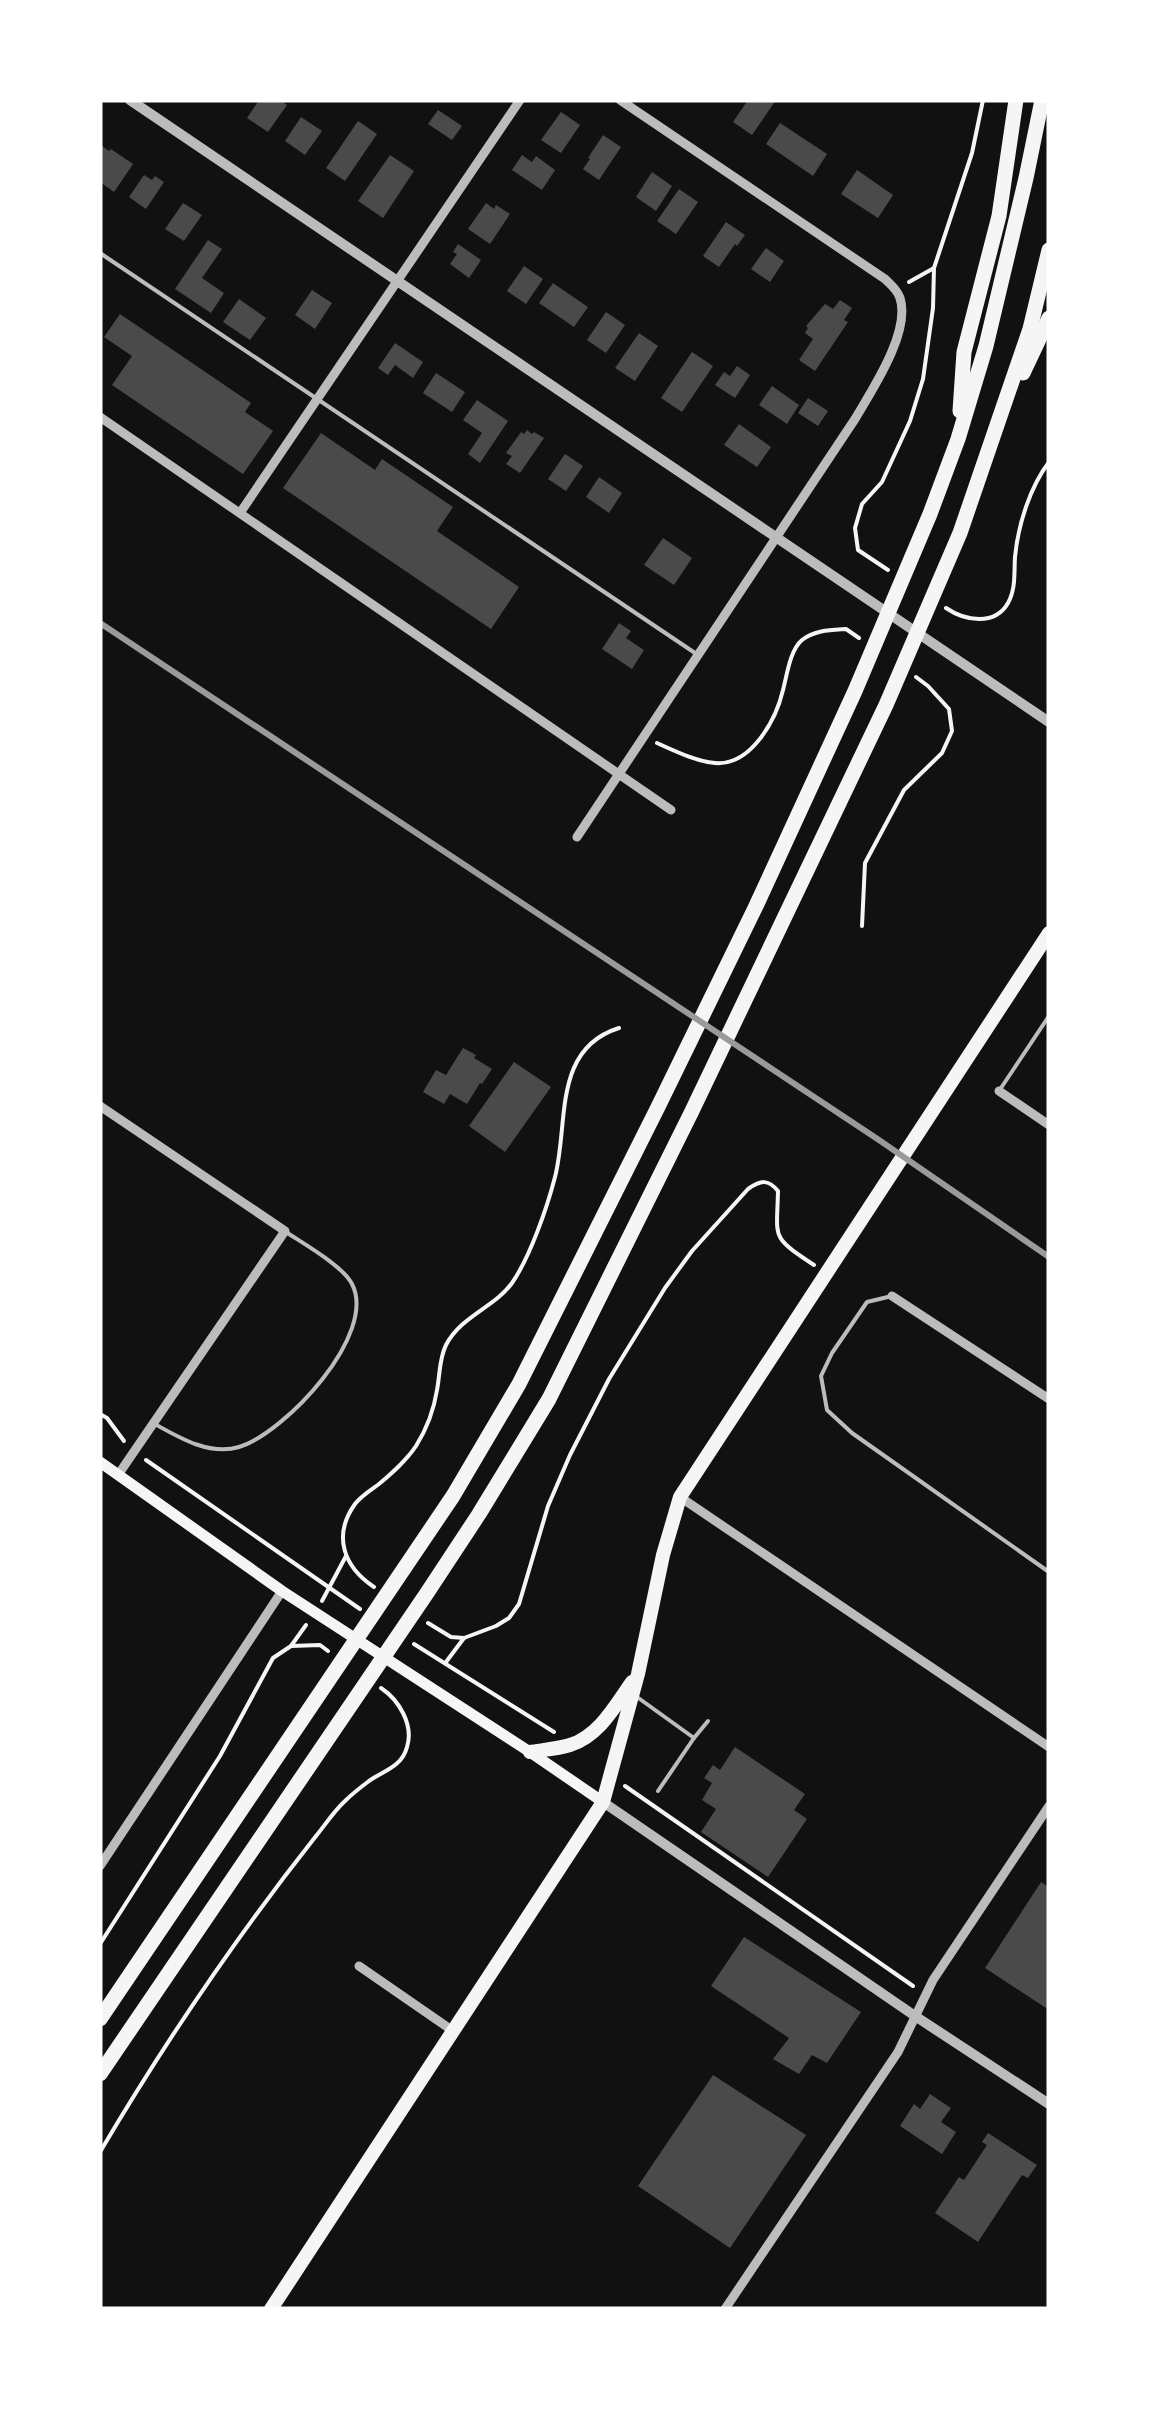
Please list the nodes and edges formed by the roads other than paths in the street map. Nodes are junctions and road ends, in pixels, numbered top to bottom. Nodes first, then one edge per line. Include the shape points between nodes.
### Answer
1 (130, 100) edge
2 (520, 100) edge
3 (620, 100) edge
4 (1016, 100) edge
5 (1042, 100) edge
6 (1049, 250) edge
7 (100, 253) edge
8 (398, 281) junction
9 (1049, 318) edge
10 (318, 399) junction
11 (100, 417) edge
12 (958, 440) junction
13 (988, 444) junction
14 (240, 513) junction
15 (776, 538) junction
16 (698, 655) junction
17 (1049, 722) edge
18 (619, 774) junction
19 (671, 810) dead end
20 (577, 836) dead end
21 (1049, 933) edge
22 (1049, 1016) edge
23 (999, 1091) joint
24 (100, 1106) edge
25 (1049, 1125) edge
26 (285, 1231) junction
27 (892, 1296) joint
28 (1049, 1399) edge
29 (153, 1424) junction
30 (100, 1462) edge
31 (118, 1475) junction
32 (680, 1498) junction
33 (1049, 1572) edge
34 (282, 1591) junction
35 (638, 1674) junction
36 (633, 1694) junction
37 (708, 1720) dead end
38 (694, 1738) junction
39 (1049, 1747) edge
40 (530, 1752) junction
41 (658, 1791) dead end
42 (603, 1802) junction
43 (1049, 1806) edge
44 (100, 1866) edge
45 (359, 1966) dead end
46 (916, 2016) junction
47 (100, 2019) edge
48 (453, 2031) junction
49 (100, 2074) edge
50 (1049, 2104) edge
51 (270, 2309) edge
52 (725, 2309) edge

1 - 8 street
2 - 8 street
3 - 15 street via 885,279 901,301 877,383
4 - 12 highway via 998,216 964,352
5 - 12 highway
6 - 13 highway via 1030,329
7 - 10 lane
8 - 10 street
8 - 15 street
9 - 13 highway
10 - 14 street
10 - 16 lane
11 - 14 street
12 - 47 highway via 855,691 756,906 519,1384 453,1496
13 - 49 highway via 960,533 886,704 549,1399 480,1514
14 - 18 street
15 - 16 street
15 - 17 street
16 - 18 street
18 - 19 street
18 - 20 street
21 - 32 main road
22 - 23 lane
23 - 25 street
24 - 26 street
26 - 29 street
26 - 29 lane via 351,1280 358,1300 353,1327 332,1366 270,1431 239,1447 213,1450
27 - 28 street
27 - 33 lane via 868,1302 832,1353 821,1376 827,1410
29 - 31 street
30 - 31 main road
31 - 34 main road
32 - 35 main road
32 - 39 street
34 - 40 main road
34 - 44 street
35 - 36 main road
35 - 40 main road via 589,1735
36 - 38 lane
36 - 42 main road
37 - 38 lane
38 - 41 lane
40 - 42 main road
42 - 46 street
42 - 48 main road
43 - 46 street via 932,1980
45 - 48 street
46 - 50 street
46 - 52 street
48 - 51 main road

